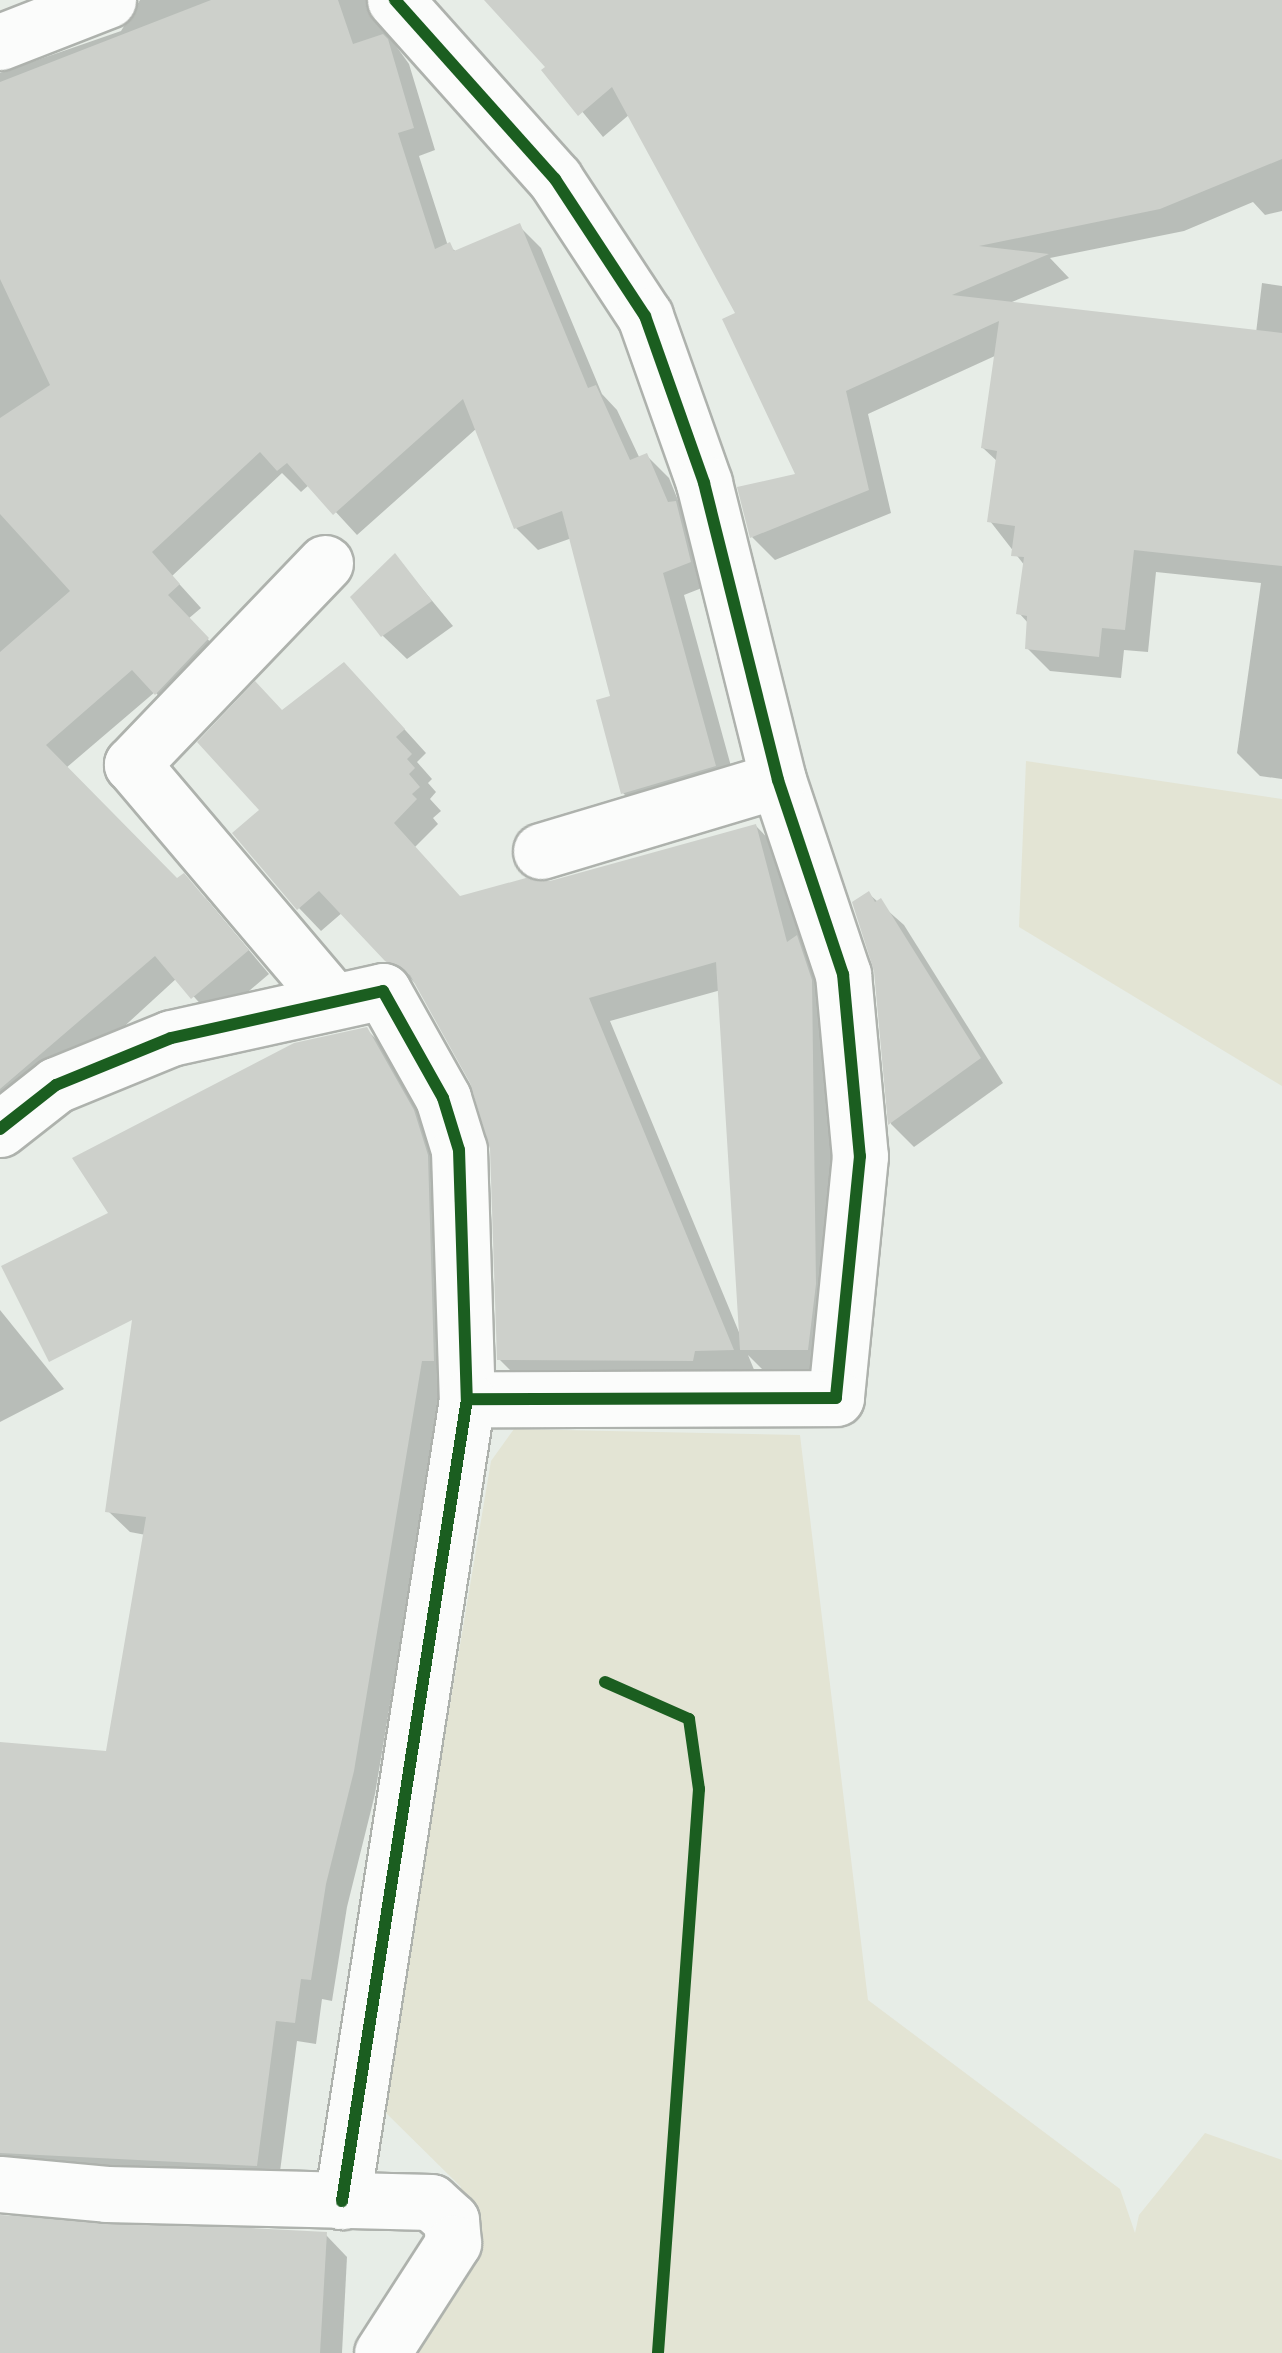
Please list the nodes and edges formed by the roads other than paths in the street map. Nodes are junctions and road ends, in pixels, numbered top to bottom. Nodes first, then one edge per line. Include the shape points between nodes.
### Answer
1 (108, 0) edge
2 (396, 0) edge
3 (0, 42) edge
4 (325, 563) dead end
5 (778, 780) junction
6 (541, 851) dead end
7 (332, 1000) junction
8 (0, 1128) edge
9 (467, 1399) junction
10 (0, 2184) edge
11 (342, 2201) junction
12 (382, 2353) edge

1 - 3 street
2 - 5 street via 555,179 645,316 704,484
4 - 7 street via 132,764
5 - 6 street
5 - 9 street via 843,974 860,1156 836,1398
7 - 8 street via 171,1038 56,1086
7 - 9 street via 383,991 443,1098 459,1150
9 - 11 street
10 - 11 street
11 - 12 street via 431,2202 451,2220 454,2243

